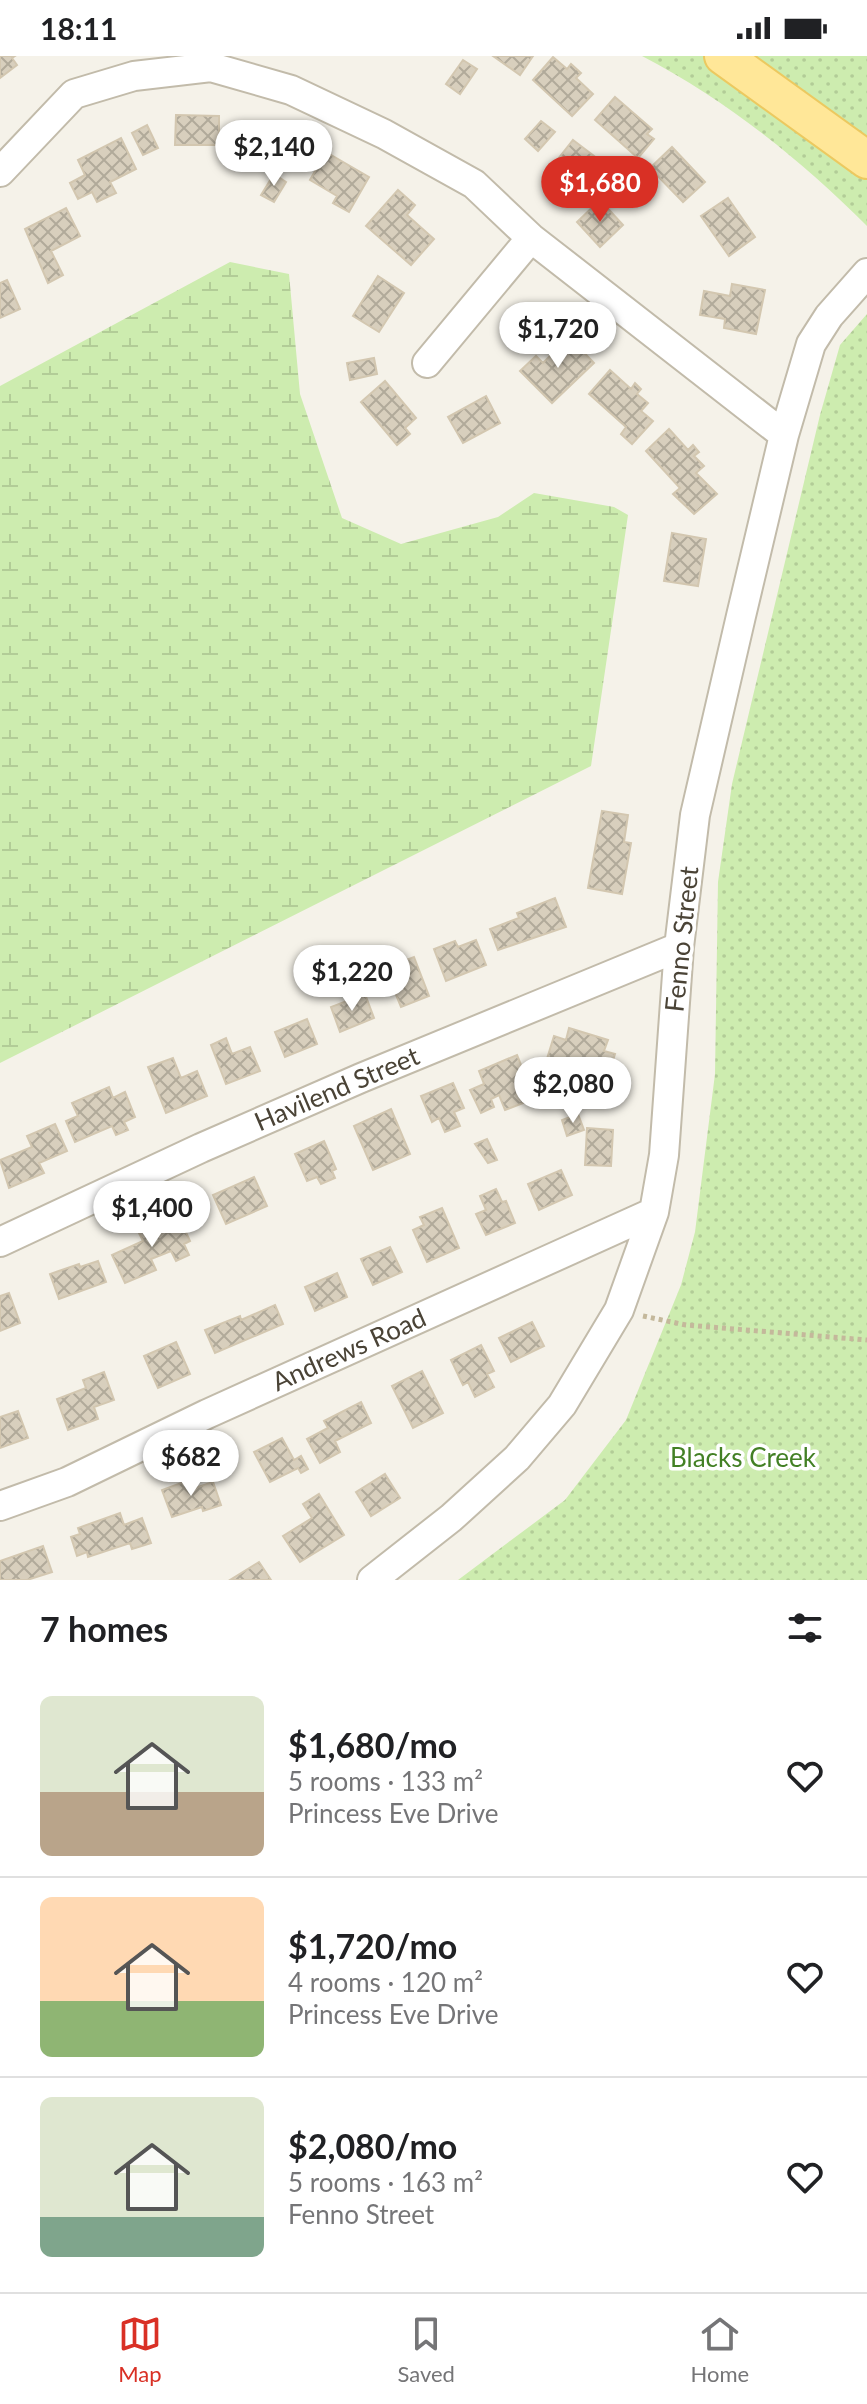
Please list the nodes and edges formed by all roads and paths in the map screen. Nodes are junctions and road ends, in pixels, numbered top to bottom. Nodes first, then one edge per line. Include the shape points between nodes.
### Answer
1 (723, 56) edge
2 (867, 160) edge
3 (0, 172) edge
4 (531, 238) junction
5 (867, 273) edge
6 (427, 363) dead end
7 (784, 435) junction
8 (679, 947) junction
9 (654, 1212) junction
10 (0, 1242) edge
11 (619, 1310) junction
12 (867, 1340) edge
13 (0, 1506) edge
14 (372, 1580) edge

1 - 2 main road
3 - 4 street via 74,94 134,76 211,67 291,90 384,134 474,184
4 - 6 street
4 - 7 street
5 - 7 street, Fenno Street via 811,344
7 - 8 street, Fenno Street via 695,815
8 - 9 street, Fenno Street via 664,1155
8 - 10 street, Havilend Street via 361,1078
9 - 11 street, Fenno Street
9 - 13 street, Andrews Road via 67,1482
11 - 12 path via 686,1325
11 - 14 street, Fenno Street via 562,1405 517,1458

